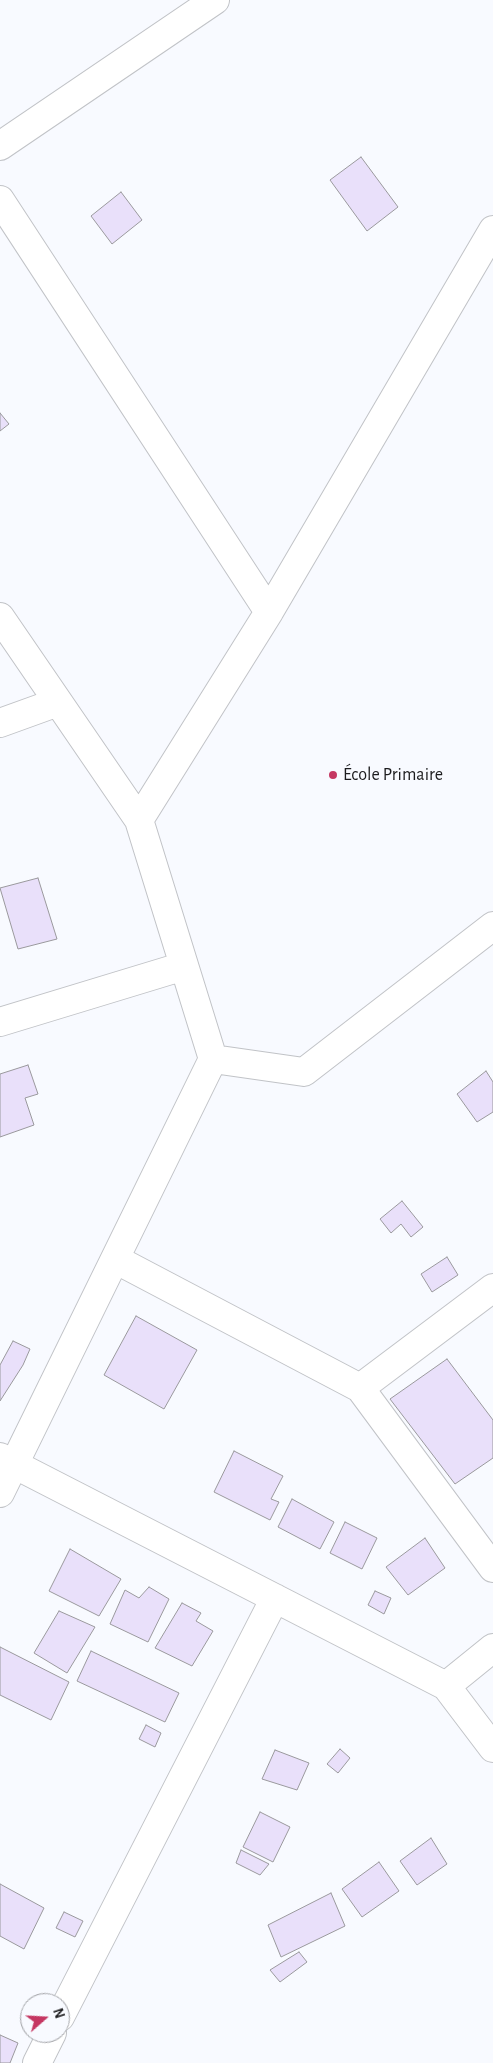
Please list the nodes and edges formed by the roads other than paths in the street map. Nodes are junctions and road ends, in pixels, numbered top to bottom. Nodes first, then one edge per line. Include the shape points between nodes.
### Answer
1 (215, 0) edge
2 (0, 146) edge
3 (0, 200) edge
4 (493, 230) edge
5 (269, 612) junction
6 (0, 617) edge
7 (58, 702) junction
8 (0, 723) edge
9 (139, 820) junction
10 (493, 926) edge
11 (184, 966) junction
12 (0, 1022) edge
13 (213, 1059) junction
14 (115, 1259) junction
15 (493, 1288) edge
16 (360, 1388) junction
17 (7, 1461) edge
18 (0, 1493) edge
19 (493, 1568) edge
20 (275, 1598) junction
21 (493, 1648) edge
22 (446, 1686) junction
23 (493, 1748) edge
24 (70, 1998) edge
25 (47, 2043) edge
26 (36, 2063) edge

1 - 2 street
3 - 5 street
4 - 5 street
5 - 9 street
6 - 7 street
7 - 8 street
7 - 9 street
9 - 11 street
10 - 13 street via 304,1072
11 - 12 street
11 - 13 street
13 - 14 street
14 - 16 street
14 - 17 street
15 - 16 street
16 - 19 street
17 - 18 street
17 - 20 street
20 - 22 street
20 - 24 street
21 - 22 street
22 - 23 street
25 - 26 street

